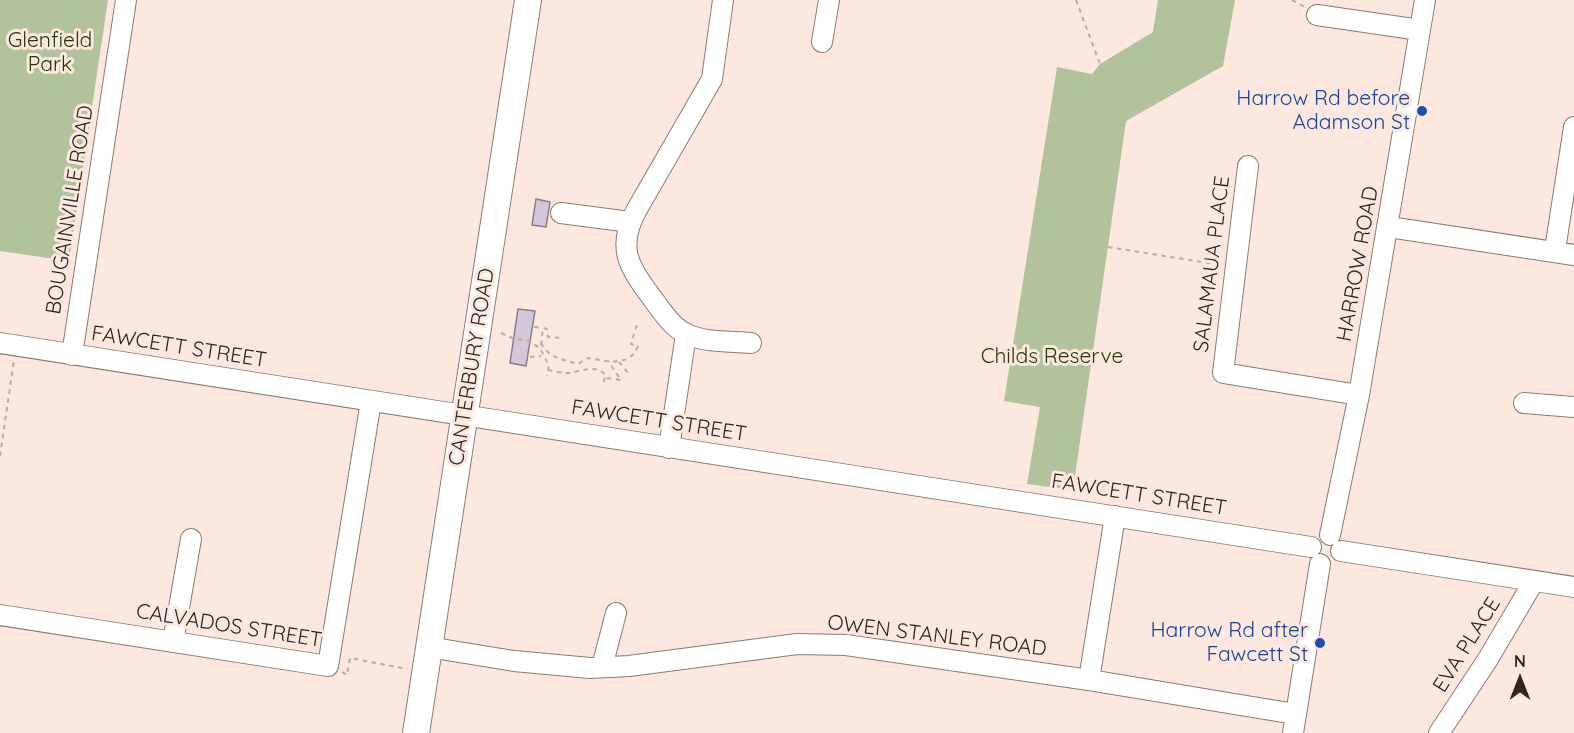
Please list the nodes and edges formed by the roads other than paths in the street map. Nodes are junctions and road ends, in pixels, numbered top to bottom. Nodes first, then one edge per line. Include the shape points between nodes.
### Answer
1 (126, 0) edge
2 (528, 0) edge
3 (723, 0) edge
4 (829, 0) edge
5 (1425, 0) edge
6 (1317, 15) dead end
7 (1420, 30) junction
8 (822, 42) dead end
9 (1574, 127) edge
10 (1248, 166) dead end
11 (561, 213) dead end
12 (630, 222) junction
13 (1389, 227) junction
14 (1565, 253) edge
15 (686, 334) junction
16 (8, 344) edge
17 (751, 344) dead end
18 (72, 355) junction
19 (1359, 395) junction
20 (371, 401) junction
21 (1524, 403) dead end
22 (1574, 407) edge
23 (465, 416) junction
24 (669, 447) junction
25 (1115, 516) junction
26 (1330, 535) junction
27 (190, 539) dead end
28 (1311, 547) junction
29 (1341, 551) junction
30 (1320, 564) junction
31 (1534, 581) junction
32 (1574, 587) edge
33 (616, 613) dead end
34 (0, 615) edge
35 (173, 642) junction
36 (428, 647) junction
37 (602, 667) junction
38 (1089, 680) junction
39 (1294, 723) edge
40 (416, 733) edge
41 (1438, 733) edge

1 - 18 street, BOUGAINVILLE ROAD
2 - 23 main road, CANTERBURY ROAD
3 - 12 street via 712,79
4 - 8 street
5 - 7 street, HARROW ROAD
6 - 7 street
7 - 13 street, HARROW ROAD
9 - 14 street
10 - 19 street, SALAMAUA PLACE via 1223,373
11 - 12 street
12 - 15 street via 625,244 632,271 667,318
13 - 14 street
13 - 19 street, HARROW ROAD
15 - 17 street
15 - 24 street
16 - 18 street, FAWCETT STREET
18 - 20 street, FAWCETT STREET
19 - 26 street, HARROW ROAD
20 - 23 street, FAWCETT STREET
20 - 35 street, CALVADOS STREET via 328,666
21 - 22 street
23 - 24 street, FAWCETT STREET
23 - 36 main road, CANTERBURY ROAD
24 - 25 street, FAWCETT STREET
25 - 28 street, FAWCETT STREET
25 - 38 street
26 - 28 street via 1316,538
26 - 29 street via 1340,543
27 - 35 street
28 - 30 street via 1311,555
29 - 30 street via 1336,562
29 - 31 street
30 - 39 street
31 - 32 street
31 - 41 street, EVA PLACE
33 - 37 street
34 - 35 street, CALVADOS STREET
36 - 37 street, OWEN STANLEY ROAD via 514,661
36 - 40 main road, CANTERBURY ROAD
37 - 38 street, OWEN STANLEY ROAD via 817,644
38 - 39 street, OWEN STANLEY ROAD

